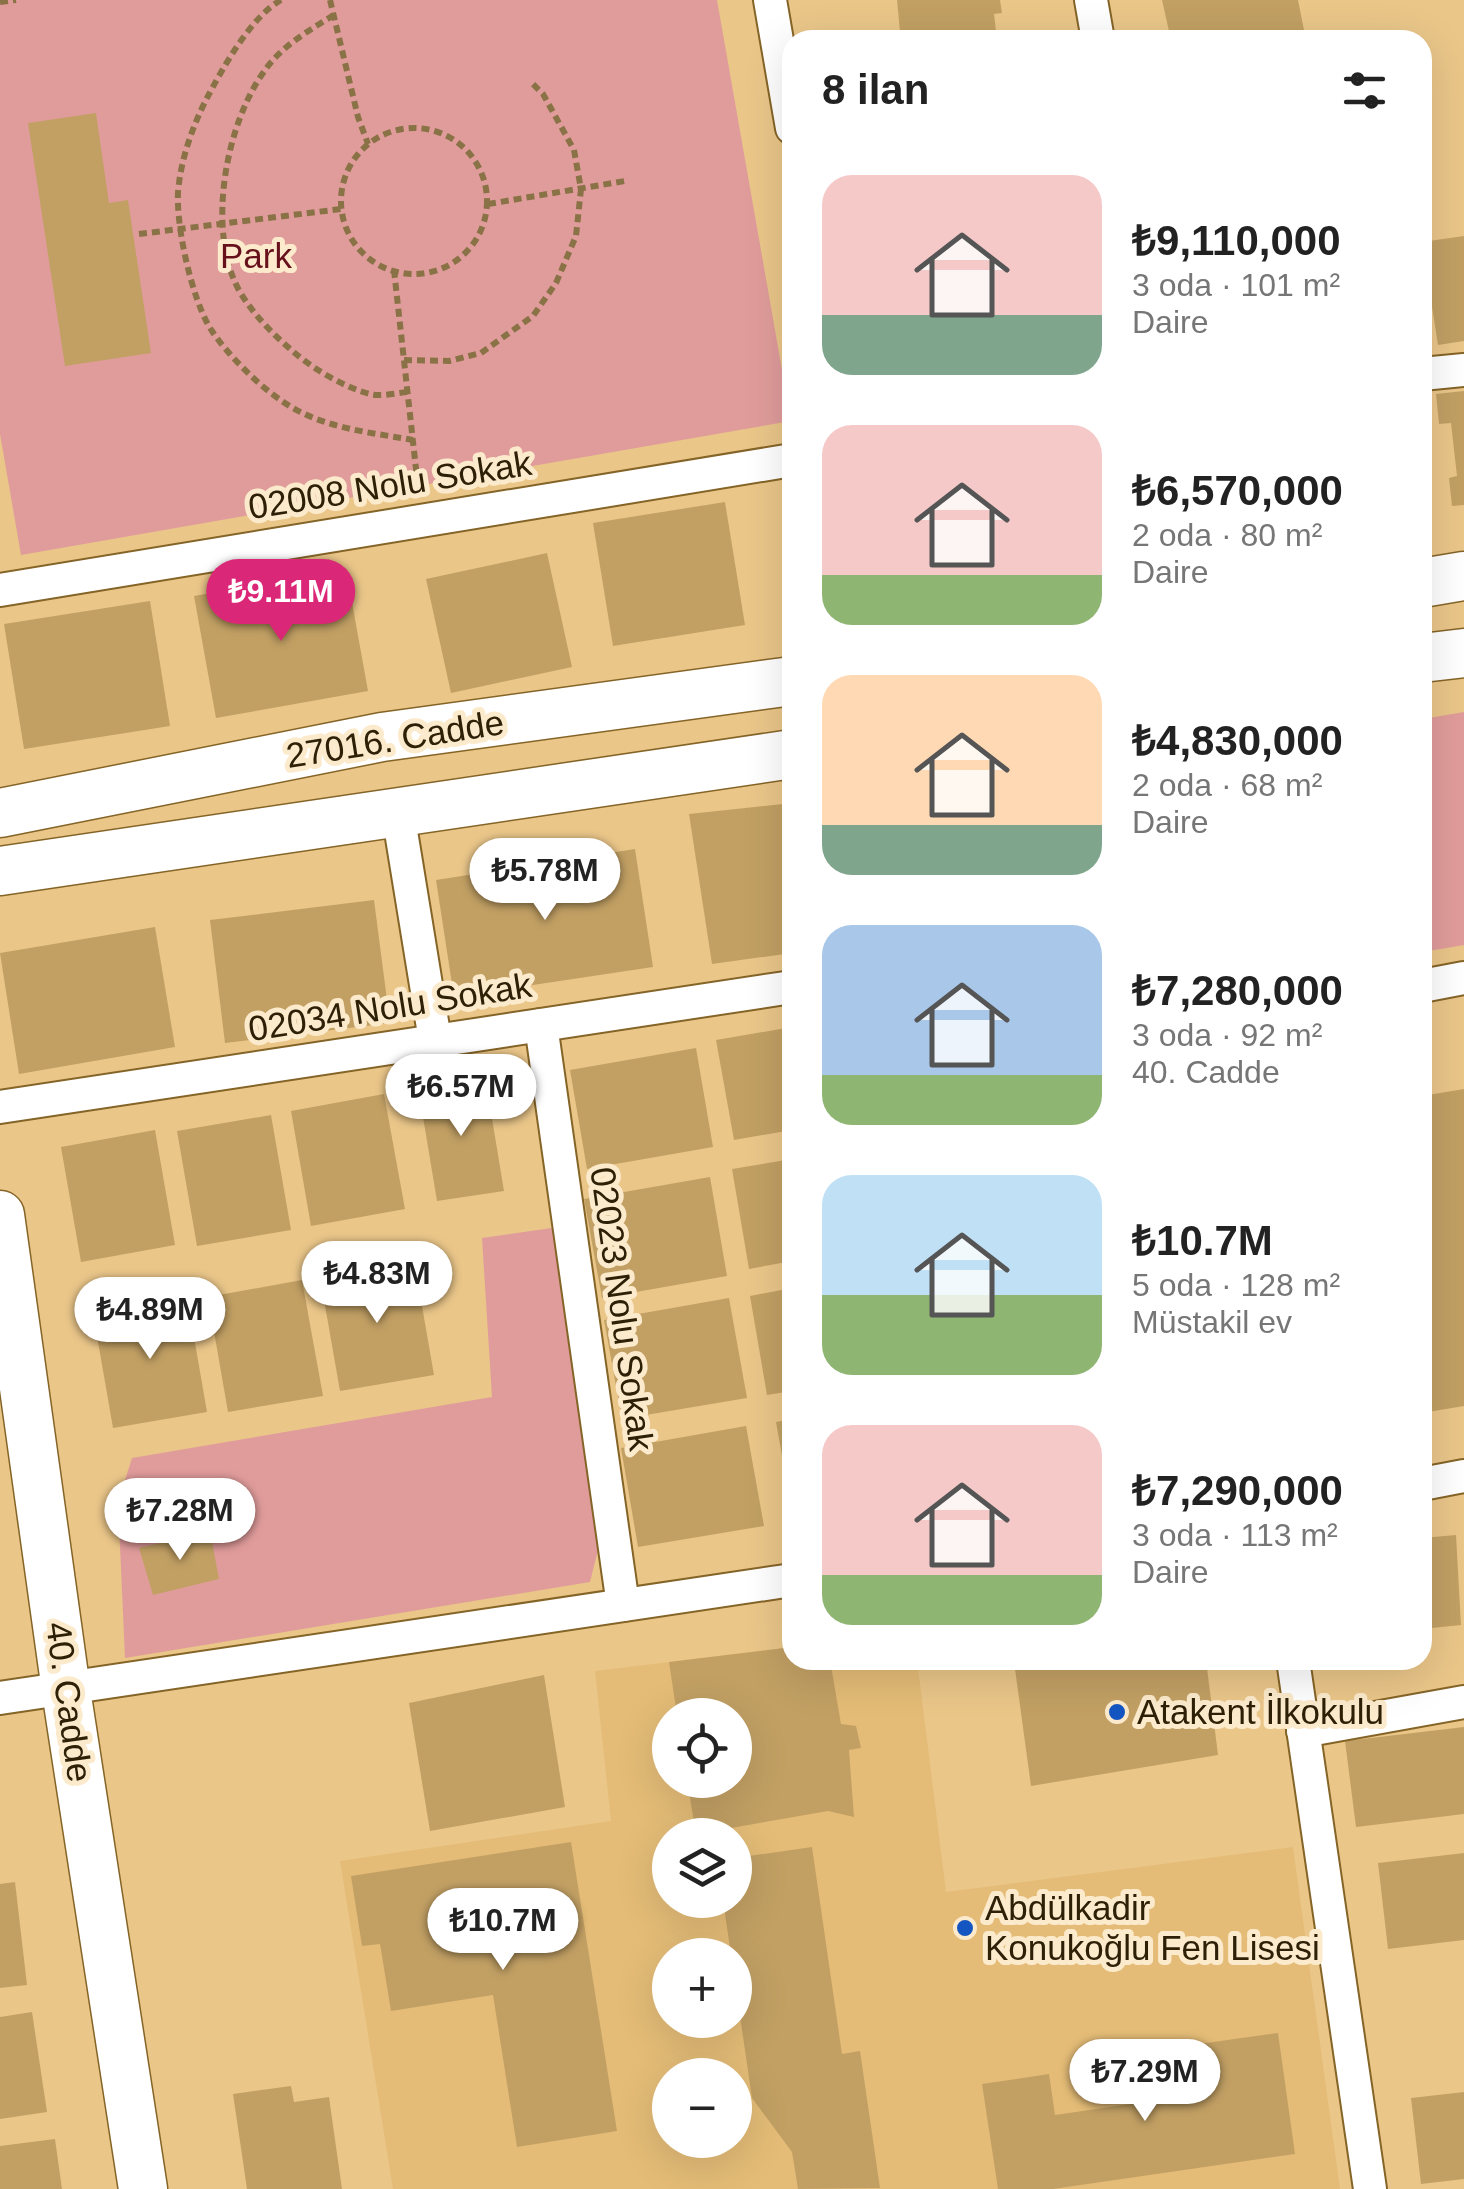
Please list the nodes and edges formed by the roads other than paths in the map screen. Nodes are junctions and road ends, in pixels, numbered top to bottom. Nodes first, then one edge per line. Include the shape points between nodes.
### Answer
1 (770, 0) edge
2 (1091, 0) edge
3 (1096, 30) edge
4 (782, 70) edge
5 (1464, 370) edge
6 (1432, 373) edge
7 (782, 462) edge
8 (1464, 576) edge
9 (1432, 581) edge
10 (0, 590) edge
11 (1464, 654) edge
12 (1432, 657) edge
13 (782, 682) edge
14 (782, 755) edge
15 (398, 813) junction
16 (0, 814) edge
17 (0, 871) edge
18 (1464, 978) edge
19 (1432, 984) edge
20 (782, 988) edge
21 (541, 1024) junction
22 (434, 1040) junction
23 (0, 1106) edge
24 (0, 1215) edge
25 (1464, 1476) edge
26 (1432, 1482) edge
27 (782, 1582) edge
28 (623, 1606) junction
29 (1295, 1670) edge
30 (66, 1690) junction
31 (0, 1698) edge
32 (1464, 1702) edge
33 (1304, 1732) junction
34 (143, 2189) edge
35 (1370, 2189) edge

1 - 4 street
2 - 3 street
5 - 6 street
7 - 10 street, 02008 Nolu Sokak
8 - 9 street
11 - 12 street
13 - 16 street, 27016. Cadde via 382,736
14 - 15 street, 27016. Cadde
15 - 17 street, 27016. Cadde
15 - 22 street
18 - 19 street
20 - 21 street, 02034 Nolu Sokak
21 - 22 street, 02034 Nolu Sokak
21 - 28 street, 02023 Nolu Sokak
22 - 23 street, 02034 Nolu Sokak
24 - 30 street, 40. Cadde
25 - 26 street
27 - 28 street
28 - 30 street
29 - 33 street
30 - 31 street
30 - 34 street, 40. Cadde
32 - 33 street
33 - 35 street

